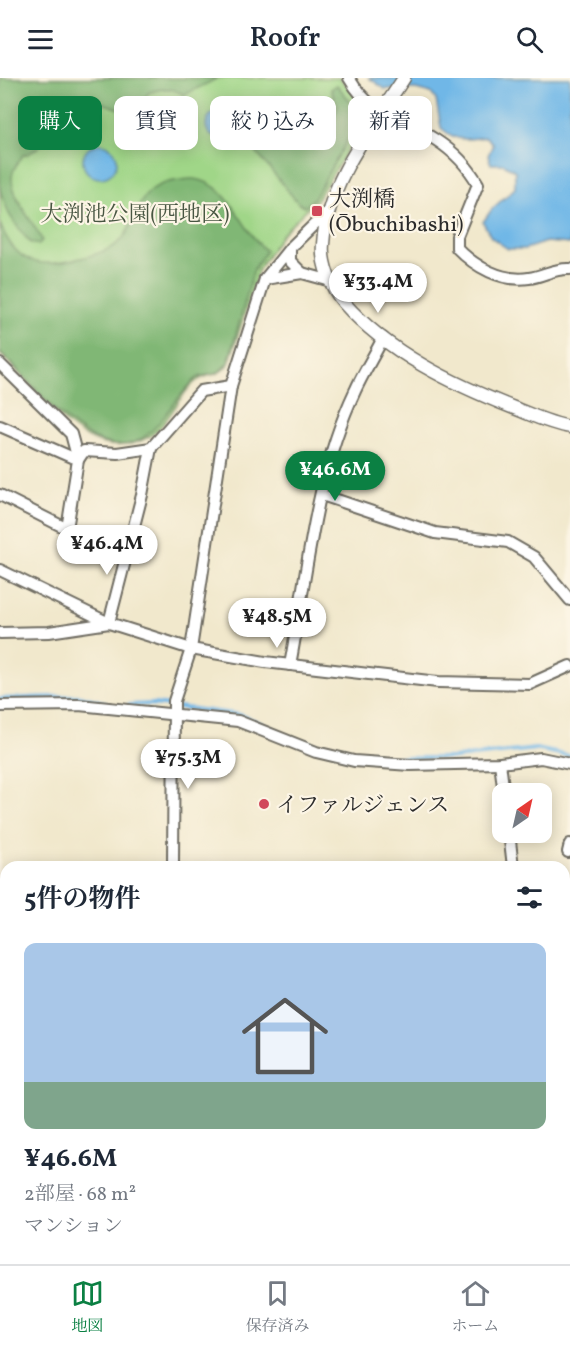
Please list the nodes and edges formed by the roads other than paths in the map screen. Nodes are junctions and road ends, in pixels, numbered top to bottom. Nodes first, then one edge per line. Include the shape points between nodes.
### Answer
1 (349, 78) edge
2 (404, 78) edge
3 (365, 96) edge
4 (392, 96) edge
5 (432, 138) edge
6 (358, 150) edge
7 (327, 212) junction
8 (290, 248) junction
9 (570, 269) edge
10 (302, 273) junction
11 (265, 279) junction
12 (332, 281) junction
13 (383, 338) junction
14 (0, 364) edge
15 (231, 386) junction
16 (0, 426) edge
17 (570, 427) edge
18 (151, 448) junction
19 (78, 460) junction
20 (0, 495) edge
21 (322, 495) junction
22 (67, 529) junction
23 (127, 559) junction
24 (0, 570) edge
25 (570, 600) edge
26 (109, 623) junction
27 (0, 633) edge
28 (191, 649) junction
29 (290, 665) junction
30 (570, 666) edge
31 (0, 706) edge
32 (174, 709) junction
33 (500, 762) junction
34 (570, 764) edge
35 (503, 783) edge
36 (510, 843) edge
37 (173, 861) edge
38 (512, 861) edge

1 - 3 street
2 - 4 street
5 - 9 street via 468,167 478,184 457,236 457,248 470,262 513,279 531,278 558,268
6 - 7 street
7 - 8 street
7 - 12 street via 323,262
8 - 10 street via 290,261
8 - 11 street
10 - 11 street
10 - 12 street
11 - 15 street
12 - 13 street via 343,302
13 - 17 street via 473,393
13 - 21 street via 354,392
14 - 19 street via 71,434
15 - 18 street via 201,391
15 - 28 street
16 - 19 street
18 - 19 street via 117,453 84,451
18 - 23 street
19 - 22 street
20 - 22 street
21 - 25 street via 435,533 508,542 534,557
21 - 29 street
22 - 23 street
23 - 26 street
24 - 26 street
26 - 27 street via 49,632
26 - 28 street
28 - 29 street
28 - 32 street
29 - 30 street via 438,682 530,684
31 - 32 street
32 - 33 street via 238,721 316,752 354,761 410,765
32 - 37 street
33 - 34 street via 541,758
33 - 35 street
36 - 38 street

